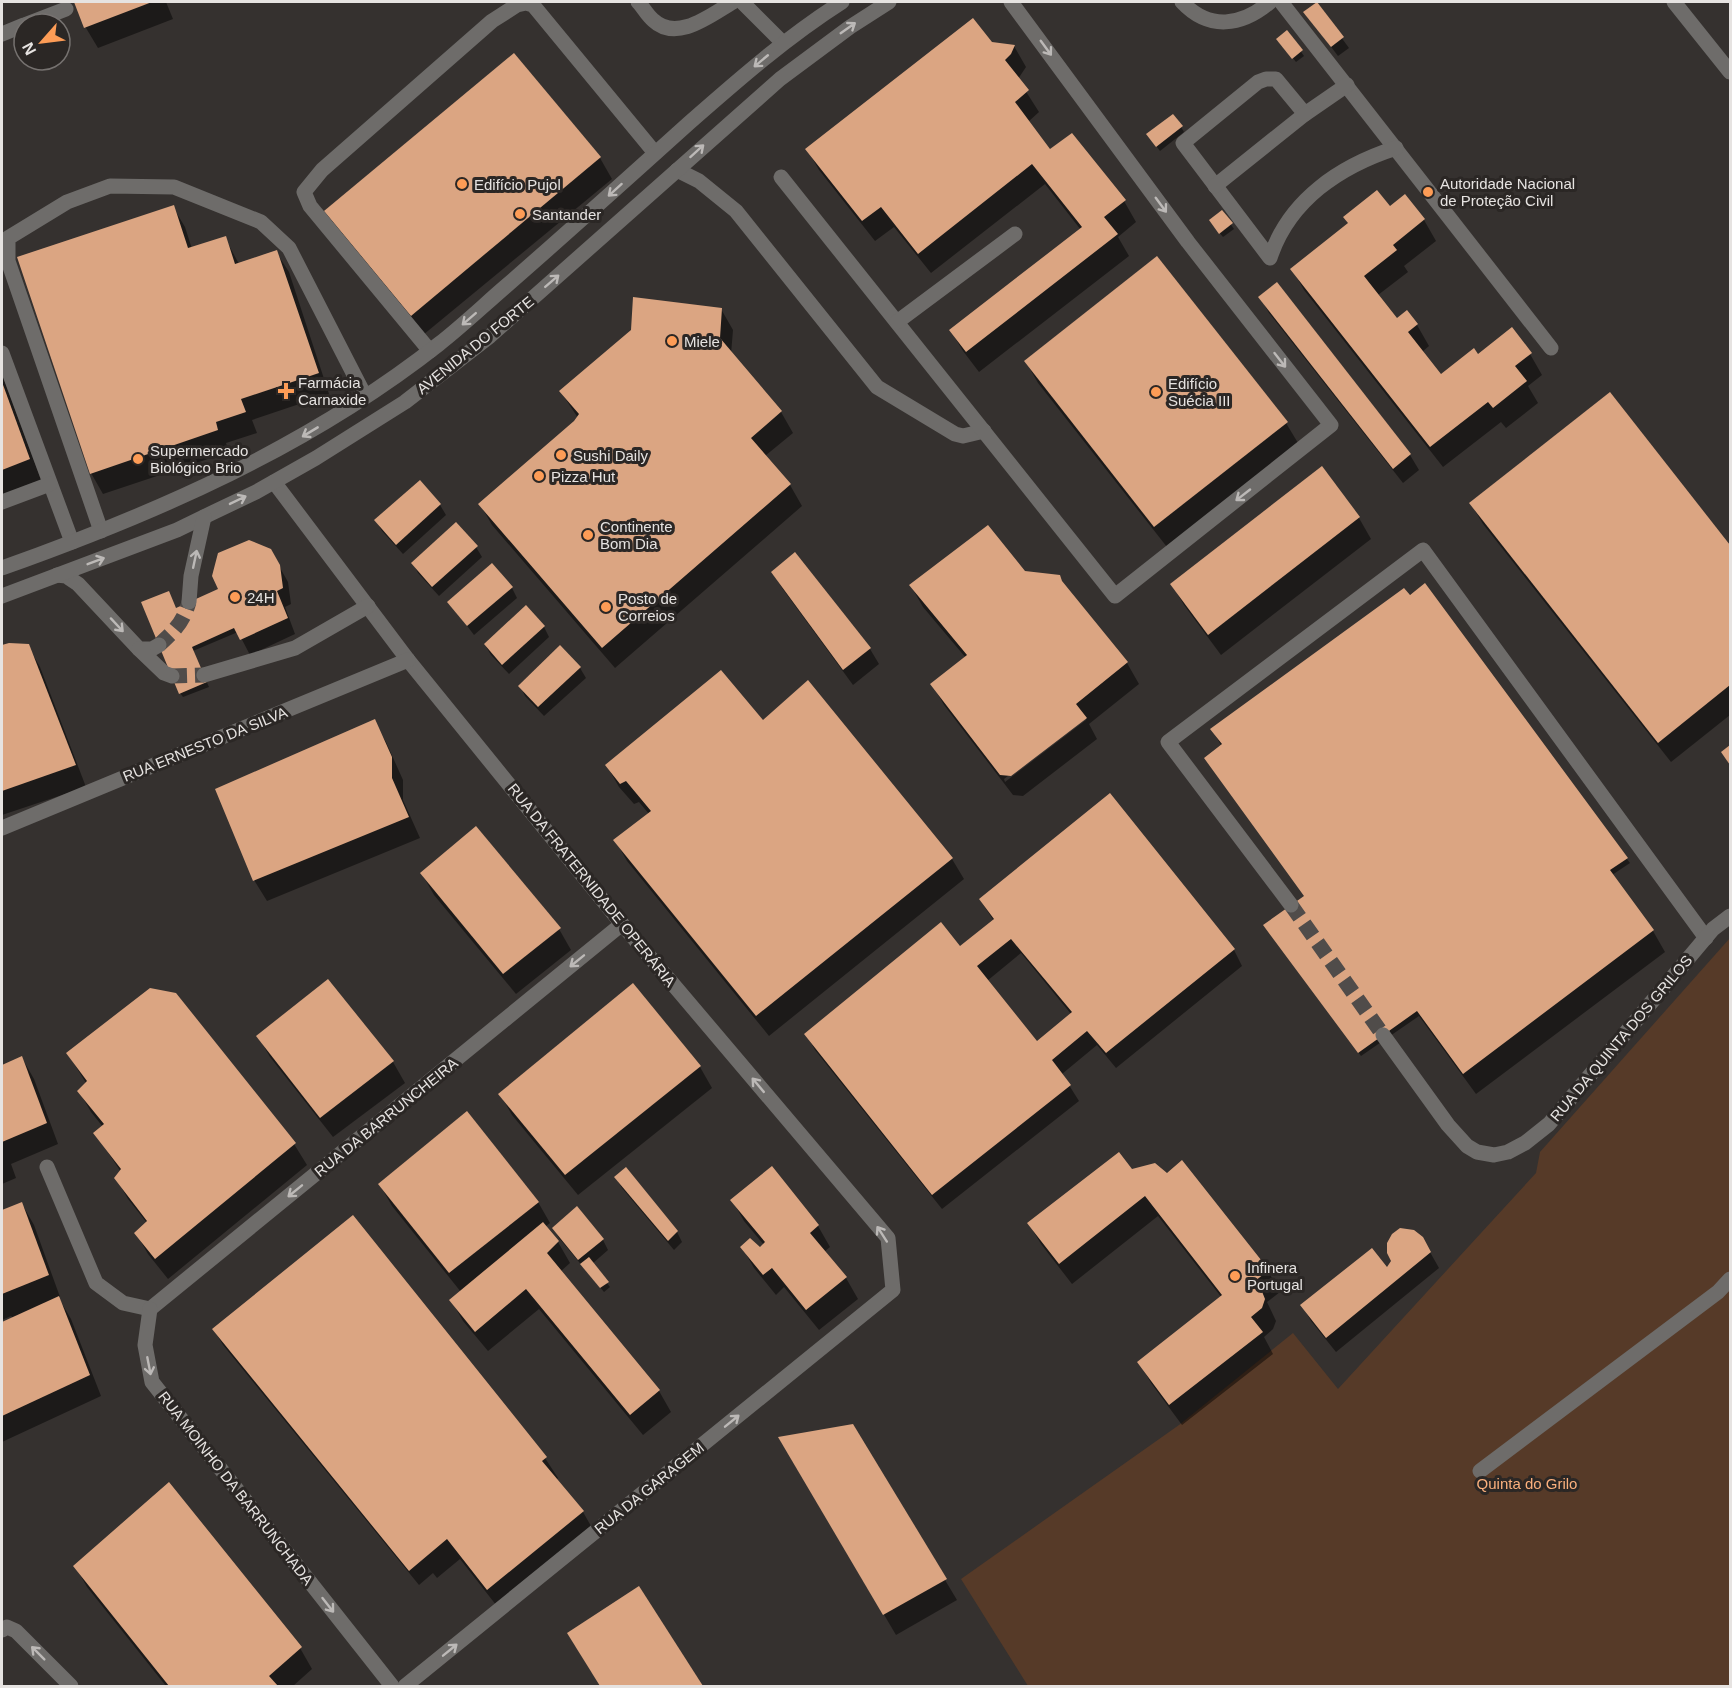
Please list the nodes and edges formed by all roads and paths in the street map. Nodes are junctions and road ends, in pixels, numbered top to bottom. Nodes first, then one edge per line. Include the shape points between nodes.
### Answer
1 (638, 2) edge
2 (733, 2) edge
3 (742, 2) edge
4 (842, 2) edge
5 (889, 2) edge
6 (1011, 2) edge
7 (1182, 2) edge
8 (1196, 2) edge
9 (1270, 2) edge
10 (1281, 2) edge
11 (1674, 2) edge
12 (66, 9) dead end
13 (58, 12) edge
14 (1204, 18) junction
15 (783, 43) junction
16 (1731, 72) edge
17 (1347, 85) junction
18 (1305, 114) junction
19 (1396, 148) junction
20 (656, 153) junction
21 (676, 170) junction
22 (781, 177) dead end
23 (1215, 186) junction
24 (1015, 234) dead end
25 (897, 322) junction
26 (1551, 348) dead end
27 (430, 351) junction
28 (2, 353) edge
29 (365, 396) junction
30 (984, 431) junction
31 (274, 482) junction
32 (50, 484) junction
33 (2, 502) edge
34 (204, 517) junction
35 (102, 531) junction
36 (72, 543) junction
37 (2, 568) edge
38 (57, 575) junction
39 (2, 596) edge
40 (189, 602) tunnel mouth
41 (368, 606) junction
42 (159, 645) tunnel mouth
43 (139, 649) junction
44 (408, 660) junction
45 (204, 675) tunnel mouth
46 (172, 676) tunnel mouth
47 (2, 828) edge
48 (1291, 905) tunnel mouth
49 (1731, 916) edge
50 (622, 924) junction
51 (1706, 938) junction
52 (1383, 1035) tunnel mouth
53 (47, 1167) dead end
54 (1731, 1279) edge
55 (893, 1290) joint
56 (150, 1309) junction
57 (1479, 1470) dead end
58 (2, 1630) edge
59 (71, 1686) edge
60 (392, 1686) edge
61 (405, 1686) edge

1 - 2 street via 654,21 676,29 689,27
3 - 15 street
4 - 15 street, AVENIDA DO FORTE
21 -> 5 street, AVENIDA DO FORTE via 780,79
6 -> 30 street via 1188,242 1331,425 1115,596
7 - 14 street
8 - 14 street
9 - 14 street via 1242,20
10 - 17 street
11 - 16 street
12 - 13 street
15 -> 20 street, AVENIDA DO FORTE
17 - 18 street
17 - 19 street
18 - 23 street
18 - 23 street via 1276,79 1258,82 1183,143
19 - 23 street via 1339,174 1310,195 1296,209 1270,258
19 - 26 street
20 -> 27 street, AVENIDA DO FORTE
20 - 27 street via 533,5 517,5 478,33 322,170 304,192 310,206
21 - 30 street via 699,181 736,211 877,387 955,434
31 -> 21 street, AVENIDA DO FORTE via 366,428 439,376 490,336
22 - 25 street
24 - 25 street
25 - 30 street
27 - 29 street, AVENIDA DO FORTE
28 - 32 street
29 -> 35 street, AVENIDA DO FORTE via 241,470
29 - 35 street via 289,248 261,222 174,187 110,186 67,202 8,238 8,261
34 -> 31 street, AVENIDA DO FORTE
31 - 41 street, RUA DA FRATERNIDADE OPERÁRIA
32 - 33 street
32 - 36 street
38 -> 34 street, AVENIDA DO FORTE
40 -> 34 street
35 - 36 street, AVENIDA DO FORTE
36 - 37 street, AVENIDA DO FORTE
38 - 39 street, AVENIDA DO FORTE
38 -> 43 street via 78,584
41 - 44 street, RUA DA FRATERNIDADE OPERÁRIA
41 - 45 street via 295,648
42 - 43 street
43 - 46 street
44 - 47 street, RUA ERNESTO DA SILVA
44 - 50 street, RUA DA FRATERNIDADE OPERÁRIA
48 - 51 street via 1168,742 1423,550
49 - 51 street, RUA DA QUINTA DOS GRILOS
55 -> 50 street, RUA DA FRATERNIDADE OPERÁRIA via 888,1238
50 -> 56 street, RUA DA BARRUNCHEIRA
51 - 52 street, RUA DA QUINTA DOS GRILOS via 1549,1124 1508,1152 1494,1155 1467,1146
53 - 56 street via 96,1283 123,1303
54 - 57 street
61 -> 55 street, RUA DA GARAGEM
56 -> 60 street, RUA MOINHO DA BARRUNCHADA via 145,1345 152,1382
59 -> 58 street via 16,1631 8,1627

